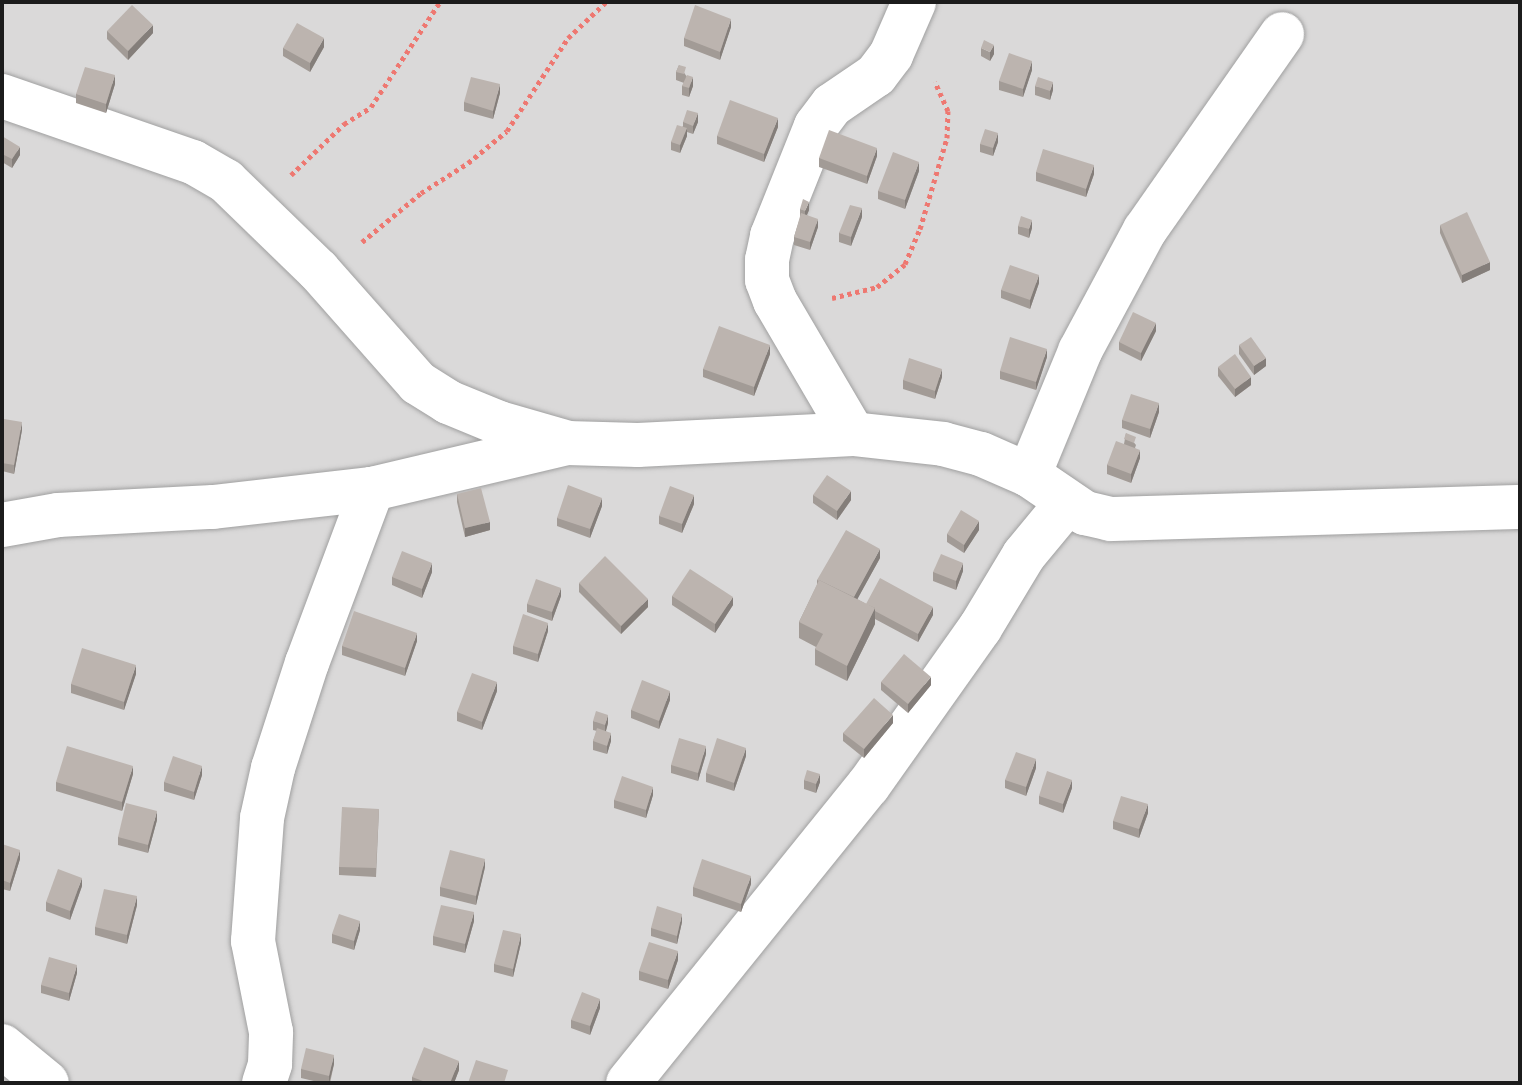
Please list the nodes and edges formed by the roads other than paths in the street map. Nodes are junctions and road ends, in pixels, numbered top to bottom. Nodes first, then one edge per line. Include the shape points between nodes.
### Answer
1 (914, 2) edge
2 (1282, 34) dead end
3 (2, 96) edge
4 (853, 434) junction
5 (567, 443) junction
6 (1029, 475) junction
7 (372, 489) junction
8 (1067, 503) junction
9 (1520, 507) edge
10 (2, 525) edge
11 (2, 1046) edge
12 (47, 1083) edge
13 (264, 1083) edge
14 (628, 1083) edge

1 - 4 street via 891,55 876,75 832,105 816,126 772,236 767,280 775,301
2 - 6 street via 1145,230 1080,351
3 - 5 street via 193,162 226,181 318,270 418,383 499,423
4 - 5 street via 638,445
4 - 6 street via 943,444
5 - 7 street
6 - 8 street
7 - 10 street via 213,507 58,515
7 - 13 street via 307,663 262,818 253,941 271,1032
8 - 9 street via 1085,513 1136,520
8 - 14 street via 1024,555 980,628 868,786
11 - 12 street

